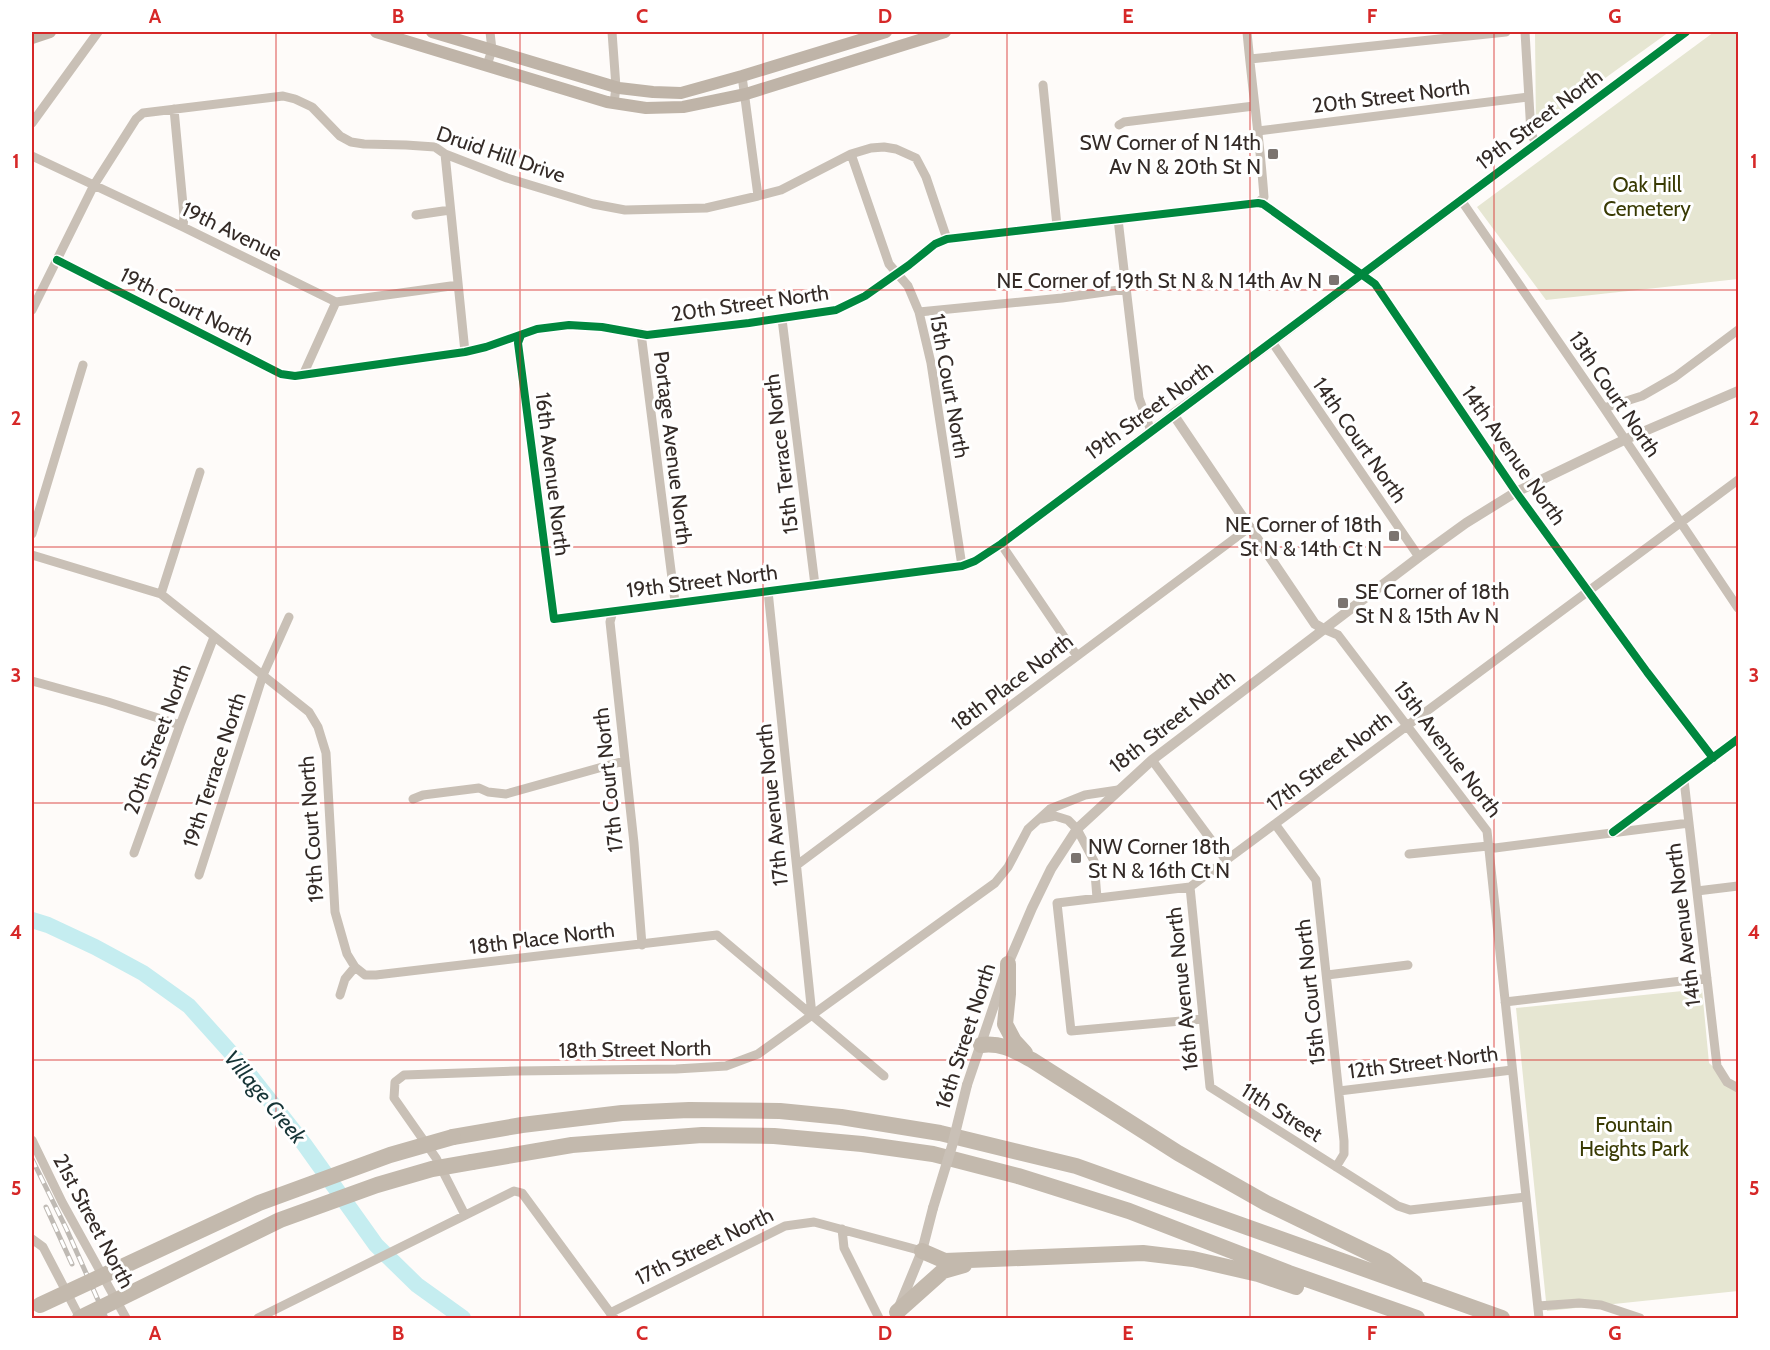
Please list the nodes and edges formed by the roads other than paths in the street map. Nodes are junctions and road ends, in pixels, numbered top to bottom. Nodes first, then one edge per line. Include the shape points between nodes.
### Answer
1 (50, 32) edge
2 (98, 32) edge
3 (376, 32) edge
4 (432, 32) edge
5 (490, 32) edge
6 (612, 32) edge
7 (886, 32) edge
8 (945, 32) edge
9 (1247, 32) edge
10 (1506, 32) edge
11 (1525, 32) edge
12 (1686, 32) edge
13 (32, 38) edge
14 (492, 50) junction
15 (1250, 59) junction
16 (487, 65) junction
17 (742, 76) junction
18 (1043, 85) dead end
19 (616, 87) junction
20 (746, 94) junction
21 (1528, 97) junction
22 (614, 103) junction
23 (1254, 106) junction
24 (174, 109) junction
25 (32, 123) edge
26 (1119, 125) dead end
27 (1258, 132) junction
28 (1536, 144) junction
29 (445, 154) junction
30 (851, 154) junction
31 (32, 156) edge
32 (94, 185) junction
33 (758, 196) junction
34 (1461, 200) junction
35 (1258, 202) junction
36 (450, 210) junction
37 (416, 215) dead end
38 (1118, 219) junction
39 (1057, 226) junction
40 (183, 227) junction
41 (947, 239) junction
42 (57, 260) junction
43 (897, 274) junction
44 (1362, 275) junction
45 (458, 285) junction
46 (1126, 289) junction
47 (336, 302) junction
48 (32, 310) edge
49 (919, 312) junction
50 (782, 319) junction
51 (1738, 330) edge
52 (641, 333) junction
53 (521, 335) junction
54 (1272, 342) junction
55 (465, 352) junction
56 (83, 365) dead end
57 (303, 375) junction
58 (1738, 391) edge
59 (1604, 408) junction
60 (1173, 414) junction
61 (1151, 431) junction
62 (1624, 440) junction
63 (200, 472) dead end
64 (1738, 480) edge
65 (1516, 492) junction
66 (1681, 523) junction
67 (1250, 527) junction
68 (32, 534) edge
69 (1001, 544) junction
70 (32, 555) edge
71 (1419, 557) junction
72 (962, 567) junction
73 (815, 585) junction
74 (768, 591) junction
75 (1588, 591) junction
76 (161, 594) junction
77 (675, 602) junction
78 (1738, 608) edge
79 (613, 611) junction
80 (289, 617) dead end
81 (554, 619) joint
82 (1324, 629) junction
83 (214, 636) junction
84 (1077, 656) junction
85 (263, 675) junction
86 (32, 681) edge
87 (180, 725) junction
88 (1407, 726) junction
89 (1738, 740) edge
90 (1713, 758) junction
91 (1152, 760) junction
92 (624, 761) junction
93 (1684, 780) junction
94 (1118, 790) junction
95 (413, 799) dead end
96 (1038, 819) junction
97 (1689, 823) junction
98 (1275, 824) junction
99 (1077, 829) junction
100 (1613, 832) junction
101 (1488, 846) junction
102 (134, 853) dead end
103 (1409, 854) dead end
104 (1226, 860) junction
105 (797, 866) junction
106 (200, 875) dead end
107 (1738, 886) edge
108 (1190, 887) junction
109 (1697, 891) junction
110 (1097, 898) junction
111 (642, 945) junction
112 (1008, 964) junction
113 (1408, 965) dead end
114 (355, 967) junction
115 (1327, 975) junction
116 (1707, 978) junction
117 (340, 995) dead end
118 (1505, 1002) junction
119 (812, 1015) junction
120 (1203, 1019) junction
121 (981, 1045) junction
122 (1032, 1060) junction
123 (1512, 1070) junction
124 (884, 1076) dead end
125 (1210, 1087) joint
126 (1738, 1088) edge
127 (1339, 1091) junction
128 (32, 1140) edge
129 (1336, 1167) junction
130 (1526, 1197) junction
131 (465, 1215) junction
132 (842, 1229) junction
133 (32, 1239) edge
134 (922, 1251) junction
135 (997, 1258) junction
136 (1428, 1292) junction
137 (1538, 1306) junction
138 (36, 1307) edge
139 (275, 1315) edge
140 (896, 1315) edge
141 (612, 1316) edge
142 (80, 1318) edge
143 (126, 1318) edge
144 (258, 1318) edge
145 (879, 1318) edge
146 (1404, 1318) edge
147 (1417, 1318) edge
148 (1502, 1318) edge
149 (1539, 1318) edge
150 (1640, 1318) edge

1 - 13 main road
2 - 25 street
3 - 16 main road
4 - 14 main road
5 - 14 street
6 - 19 street
7 - 17 main road
8 - 20 main road
9 - 15 street
10 - 15 street
11 - 21 street
12 - 28 street, 19th Street North
14 - 16 street
14 - 19 main road
15 - 23 street
16 - 22 main road
17 - 19 main road via 681,93
17 - 20 street
18 - 39 street
19 - 22 street
20 - 22 main road via 683,107 646,108
20 - 33 street
21 - 27 street, 20th Street North
21 - 28 street via 1531,133
23 - 26 street
23 - 27 street
24 - 29 street, Druid Hill Drive via 283,96 312,107 351,142 435,147
24 - 32 street, Druid Hill Drive via 143,113 136,119
24 - 40 street
27 - 35 street via 1264,197
28 - 34 street, 19th Street North
29 - 33 street, Druid Hill Drive via 507,178 626,210 706,208
29 - 36 street
30 - 33 street, Druid Hill Drive via 781,190
30 - 41 street, Druid Hill Drive via 884,147 916,158
30 - 43 street, 15th Court North
31 - 32 street
32 - 40 street, 19th Avenue
32 - 42 street, Druid Hill Drive
34 - 44 street, 19th Street North
34 - 59 street, 13th Court North
35 - 38 street, 20th Street North
35 - 44 street, 14th Avenue North
36 - 37 street
36 - 45 street
38 - 39 street, 20th Street North
38 - 46 street
39 - 41 street, 20th Street North
40 - 47 street, 19th Avenue
41 - 43 street, 20th Street North
42 - 48 street, Druid Hill Drive
42 - 57 street, 19th Court North via 281,374
43 - 49 street, 15th Court North via 908,286
43 - 50 street, 20th Street North via 864,297 836,310
44 - 54 street, 19th Street North
44 - 65 street, 14th Avenue North via 1375,284
45 - 47 street
45 - 55 street
46 - 49 street
46 - 61 street via 1139,398
47 - 57 street
49 - 72 street, 15th Court North via 931,363
50 - 52 street, 20th Street North
50 - 73 street, 15th Terrace North
51 - 59 street via 1675,377 1642,396
52 - 53 street, 20th Street North via 579,325 537,329
52 - 77 street, Portage Avenue North
53 - 55 street, 20th Street North
53 - 81 street, 16th Avenue North via 518,343
54 - 60 street, 19th Street North
54 - 71 street, 14th Court North
55 - 57 street, 20th Street North
56 - 68 street
58 - 62 street, 18th Street North
59 - 62 street, 13th Court North
60 - 61 street, 19th Street North
60 - 67 street, 15th Avenue North
61 - 69 street, 19th Street North
62 - 65 street, 18th Street North
62 - 66 street, 13th Court North
63 - 76 street
64 - 66 street, 17th Street North
65 - 71 street, 18th Street North
65 - 75 street, 14th Avenue North
66 - 75 street, 17th Street North
66 - 78 street, 13th Court North
67 - 82 street, 15th Avenue North via 1315,624
67 - 84 street, 18th Place North
69 - 72 street, 19th Street North
69 - 84 street
70 - 76 street
71 - 82 street, 18th Street North
72 - 73 street, 19th Street North
73 - 74 street, 19th Street North
74 - 77 street, 19th Street North
74 - 105 street, 17th Avenue North
75 - 88 street, 17th Street North
75 - 90 street, 14th Avenue North
76 - 83 street, 19th Court North
77 - 79 street, 19th Street North
79 - 81 street, 19th Street North
79 - 92 street, 17th Court North via 610,622
80 - 85 street
82 - 88 street, 15th Avenue North via 1338,634
82 - 91 street, 18th Street North
83 - 85 street, 19th Court North
83 - 87 street, 20th Street North
84 - 105 street, 18th Place North
85 - 106 street, 19th Terrace North
85 - 114 street, 19th Court North via 302,705 318,727 326,753 334,912
86 - 87 street
87 - 102 street, 20th Street North
88 - 98 street, 17th Street North
88 - 101 street, 15th Avenue North via 1487,831
89 - 90 street
90 - 93 street
91 - 94 street, 18th Street North
91 - 104 street
92 - 95 street via 506,794 479,788
92 - 111 street, 17th Court North
93 - 97 street, 14th Avenue North
93 - 100 street
94 - 96 street, 18th Street North via 1085,795 1050,809
94 - 99 street, 16th Street North
96 - 99 street via 1054,816 1068,820
96 - 119 street, 18th Street North via 995,883
97 - 100 street
97 - 109 street, 14th Avenue North
98 - 104 street, 17th Street North
98 - 115 street, 15th Court North via 1316,880
99 - 110 street via 1094,861
99 - 112 street, 16th Street North via 1051,870
100 - 101 street
101 - 103 street
101 - 118 street, 15th Avenue North
104 - 108 street, 17th Street North
105 - 119 street, 17th Avenue North
107 - 109 street
108 - 110 street
108 - 120 street, 16th Avenue North
109 - 116 street, 14th Avenue North
110 - 120 street via 1057,903 1071,1031
111 - 114 street, 18th Place North via 376,975 365,975
111 - 119 street, 18th Place North via 717,935
112 - 121 street, 16th Street North
112 - 122 highway via 1005,1023 1014,1041
113 - 115 street
114 - 117 street via 345,979
115 - 127 street, 15th Court North
116 - 118 street
116 - 126 street, 14th Avenue North via 1717,1066 1727,1082
118 - 123 street, 15th Avenue North
119 - 124 street
119 - 131 street, 18th Street North via 758,1054 726,1066 404,1075 395,1082 393,1098 436,1158
120 - 125 street, 16th Avenue North
121 - 122 highway via 1007,1046
121 - 134 street, 16th Street North, bridge
122 - 136 highway via 1178,1153 1266,1203 1386,1261
123 - 127 street, 12th Street North
123 - 130 street, 15th Avenue North
125 - 129 street, 11th Street
127 - 129 street, 15th Court North via 1344,1154
128 - 143 street, 21st Street North
129 - 130 street, 11th Street via 1410,1210
130 - 137 street, 15th Avenue North
131 - 139 street via 371,1261
131 - 141 street via 514,1191 522,1192
132 - 134 street, 17th Street North
132 - 141 street, 17th Street North via 814,1222 785,1226
132 - 145 street via 844,1248
133 - 142 street via 43,1247
134 - 135 highway via 945,1261
134 - 140 street, 16th Street North
135 - 140 highway via 943,1271
135 - 146 highway via 1143,1253 1193,1259 1258,1274 1362,1309
136 - 138 highway, bridge via 1076,1166 940,1133 841,1117 780,1111 689,1110 622,1113 522,1125 453,1137 390,1155 259,1203
136 - 148 highway
137 - 149 street, 15th Avenue North
137 - 150 street via 1601,1305
139 - 144 street
142 - 147 highway, bridge via 280,1220 432,1169 572,1145 702,1135 774,1136 933,1154 1129,1211

